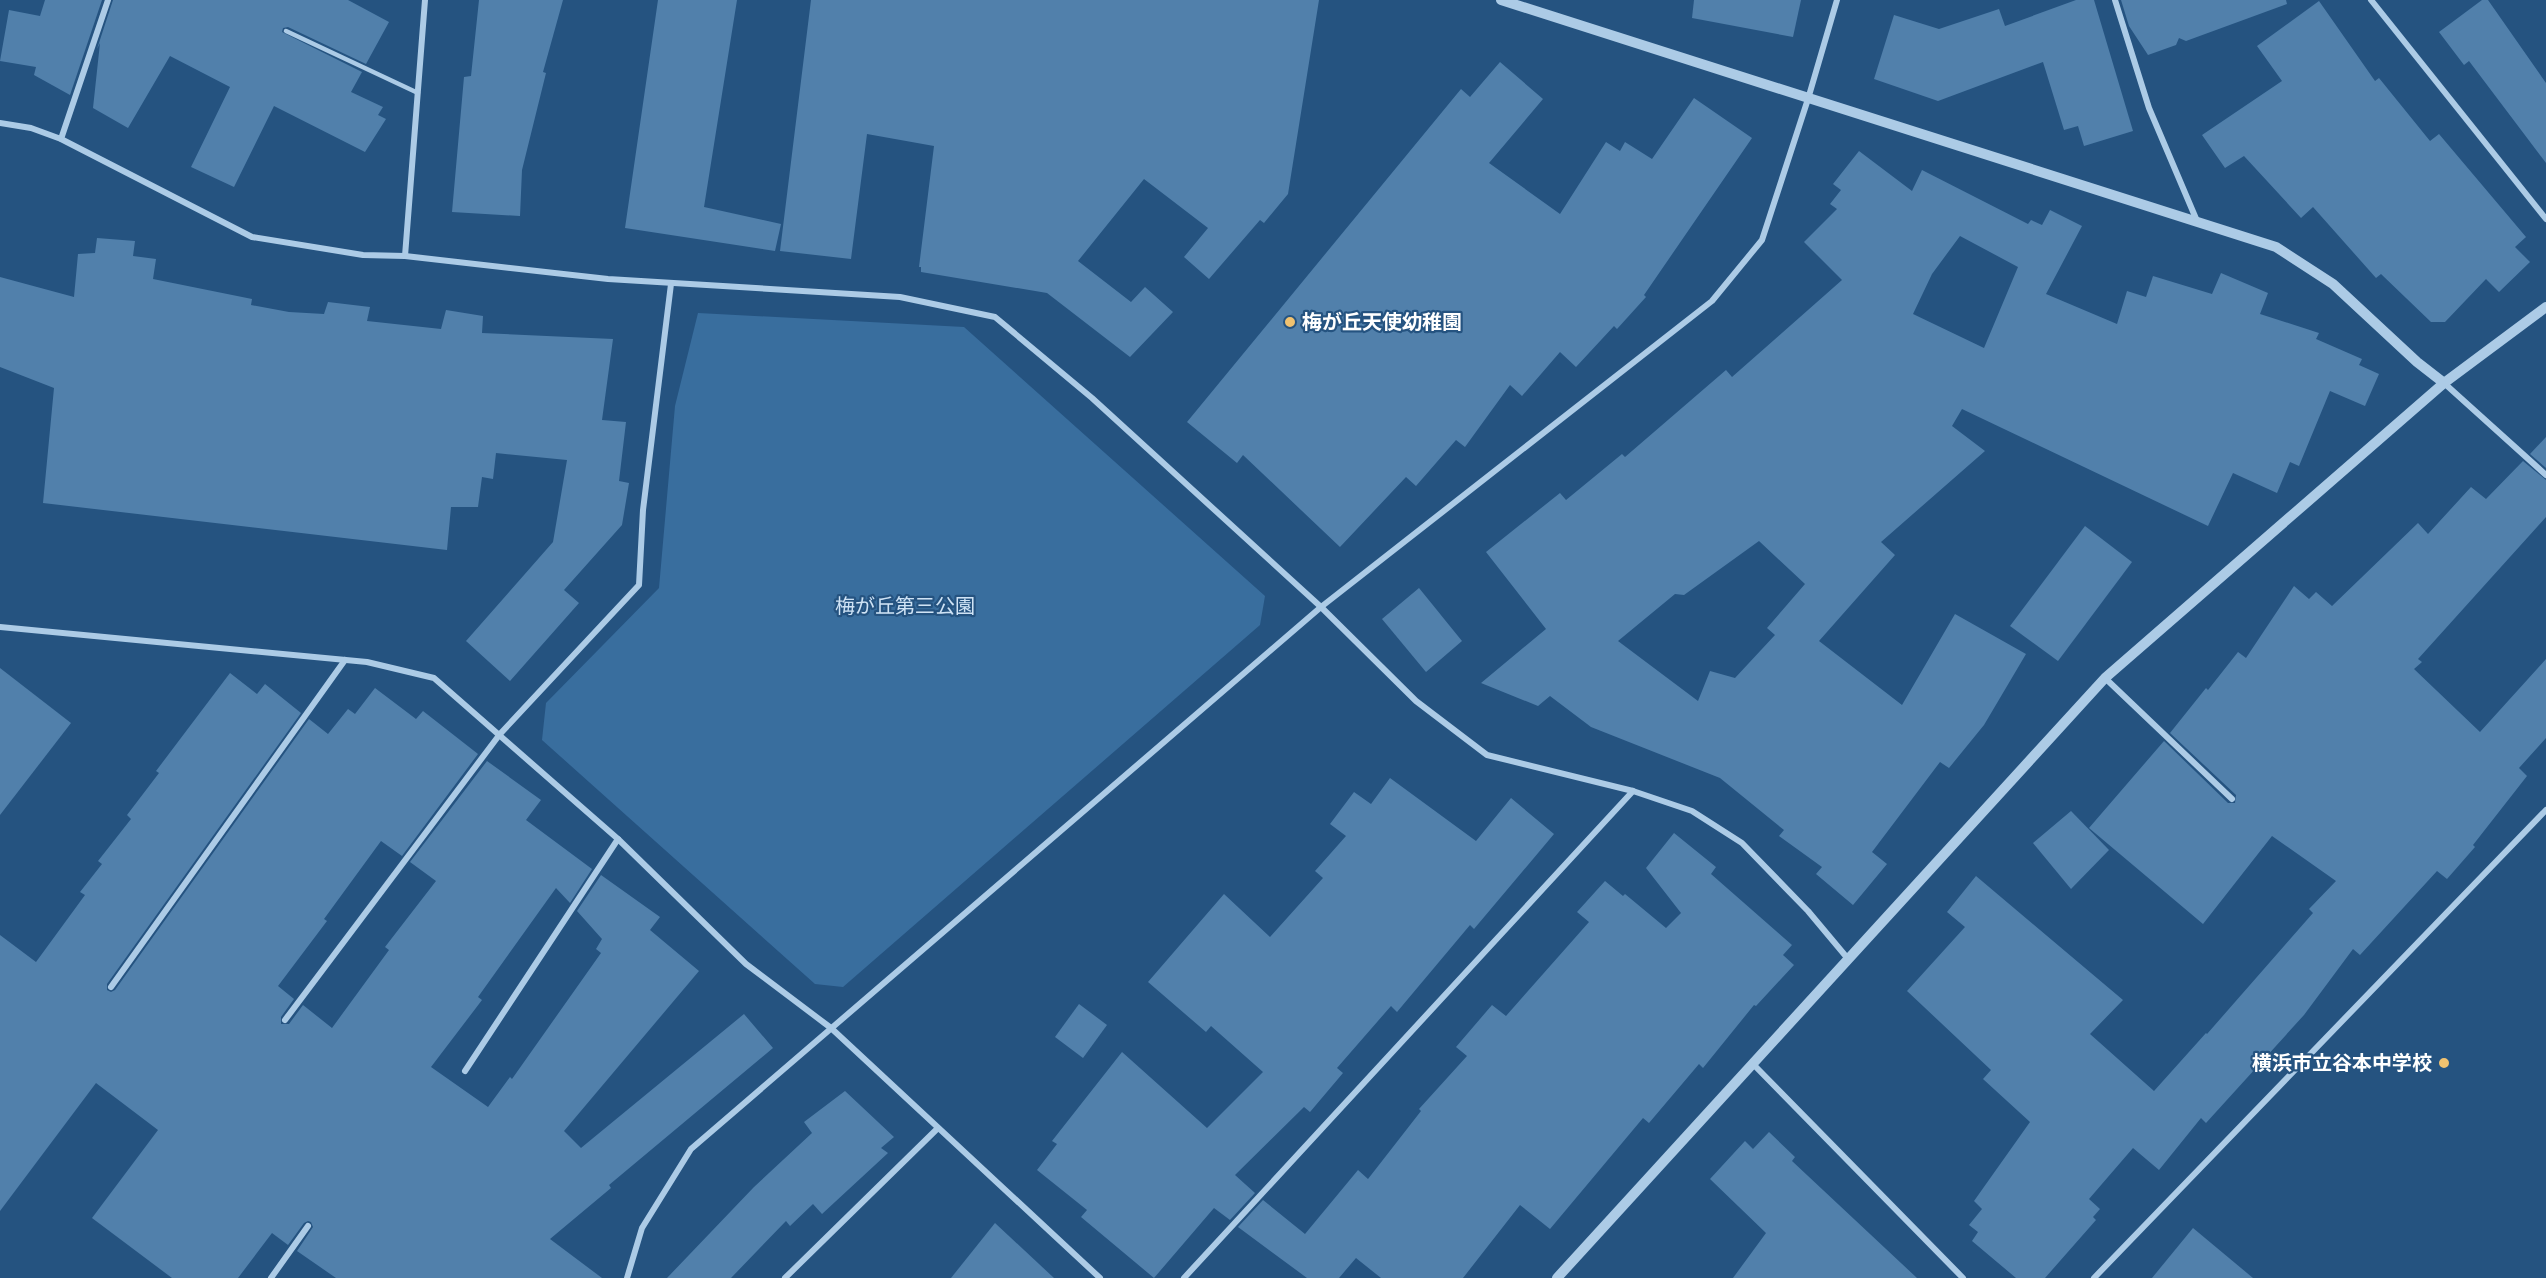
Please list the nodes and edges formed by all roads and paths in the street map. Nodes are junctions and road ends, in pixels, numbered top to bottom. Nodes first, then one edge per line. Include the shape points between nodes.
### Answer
1 (108, 0) edge
2 (425, 0) edge
3 (1501, 0) edge
4 (1837, 0) edge
5 (2115, 0) edge
6 (2371, 0) edge
7 (286, 31) dead end
8 (418, 93) junction
9 (1808, 99) junction
10 (0, 123) edge
11 (61, 139) junction
12 (2546, 219) edge
13 (2197, 221) junction
14 (405, 256) junction
15 (671, 284) junction
16 (2546, 308) edge
17 (2444, 383) junction
18 (2546, 475) edge
19 (1322, 607) junction
20 (0, 627) edge
21 (345, 660) junction
22 (2105, 678) junction
23 (500, 734) junction
24 (1633, 791) junction
25 (2232, 799) dead end
26 (2546, 810) edge
27 (618, 839) junction
28 (1848, 960) junction
29 (111, 987) dead end
30 (285, 1020) dead end
31 (831, 1028) junction
32 (1754, 1065) junction
33 (465, 1071) dead end
34 (937, 1129) junction
35 (308, 1226) dead end
36 (271, 1278) edge
37 (627, 1278) edge
38 (784, 1278) edge
39 (1100, 1278) edge
40 (1184, 1278) edge
41 (1557, 1278) edge
42 (1963, 1278) edge
43 (2094, 1278) edge

1 - 11 street
2 - 8 street
3 - 9 street
4 - 9 street
5 - 13 street via 2150,108
6 - 12 street
7 - 8 lane
8 - 14 street
9 - 13 street
9 - 19 street via 1762,240 1713,301
10 - 11 street via 31,128
11 - 14 street via 252,237 363,255
13 - 17 street via 2276,248 2333,284
14 - 15 street
15 - 19 street via 900,297 995,317 1092,398
15 - 23 street via 643,510 639,585
16 - 17 street
17 - 18 street
17 - 22 street
19 - 24 street via 1416,701 1487,755
19 - 31 street
20 - 21 street
21 - 23 street via 434,678
21 - 29 street
22 - 25 street
22 - 28 street
23 - 27 street
23 - 30 street
24 - 28 street via 1692,812 1742,843 1808,911
24 - 40 street
26 - 43 street
27 - 31 street via 746,964
27 - 33 street
28 - 32 street
31 - 34 street
31 - 37 street via 692,1149 642,1228
32 - 41 street
32 - 42 street
34 - 38 street
34 - 39 street
35 - 36 street

